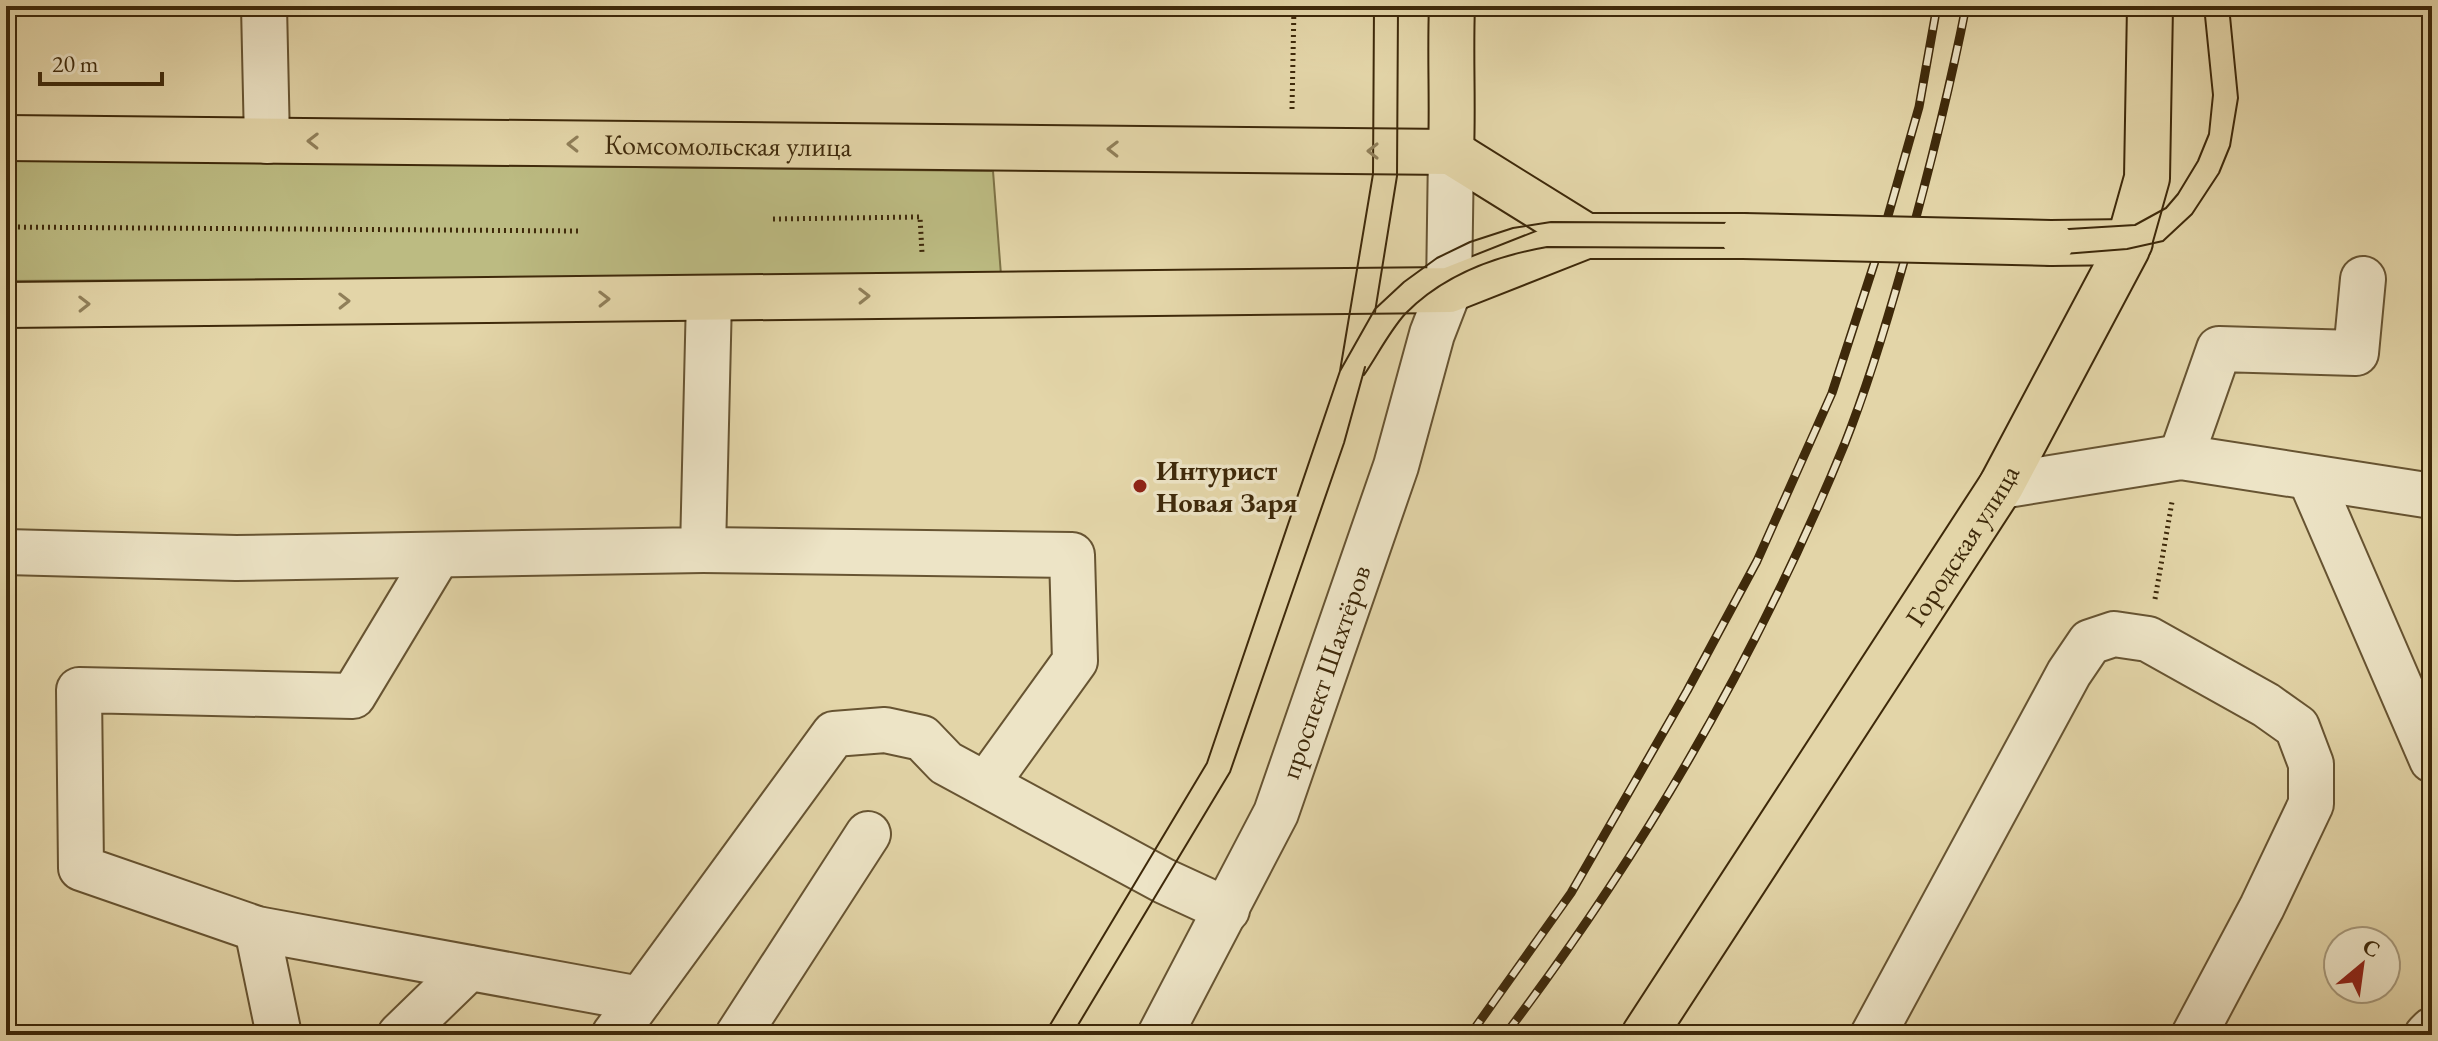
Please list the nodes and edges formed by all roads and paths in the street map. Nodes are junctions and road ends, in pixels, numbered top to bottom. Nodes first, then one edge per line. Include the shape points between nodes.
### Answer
1 (264, 6) edge
2 (1294, 6) edge
3 (1452, 6) edge
4 (2150, 6) edge
5 (6, 138) edge
6 (267, 141) junction
7 (1291, 150) junction
8 (1451, 152) junction
9 (773, 219) dead end
10 (6, 227) edge
11 (581, 231) dead end
12 (1586, 236) junction
13 (2130, 242) junction
14 (2363, 279) dead end
15 (1449, 290) junction
16 (925, 296) junction
17 (709, 298) junction
18 (6, 305) edge
19 (2181, 457) junction
20 (2310, 478) junction
21 (2001, 486) junction
22 (2432, 496) edge
23 (703, 550) junction
24 (6, 552) edge
25 (438, 555) junction
26 (2148, 639) junction
27 (2432, 760) edge
28 (987, 783) junction
29 (868, 834) dead end
30 (1227, 910) junction
31 (257, 929) junction
32 (469, 968) junction
33 (640, 999) junction
34 (2432, 1030) edge
35 (279, 1035) edge
36 (400, 1035) edge
37 (614, 1035) edge
38 (738, 1035) edge
39 (1160, 1035) edge
40 (1644, 1035) edge
41 (1873, 1035) edge
42 (2194, 1035) edge
43 (2427, 1035) edge

1 - 6 street
2 - 7 path
3 - 8 main road
4 - 13 main road, Городская улица via 2147,178
5 - 6 main road, Комсомольская улица
7 -> 6 main road, Комсомольская улица
8 -> 7 main road, Комсомольская улица
8 - 12 main road
8 - 15 street
9 - 16 path via 920,217
10 - 11 path
12 - 13 main road, bridge
12 - 15 main road
13 - 21 main road, Городская улица
14 - 19 street via 2356,353 2219,349
15 - 16 main road
15 - 30 street, проспект Шахтёров via 1396,466 1276,813
17 -> 16 main road
18 -> 17 main road
17 - 23 street
19 - 20 street
19 - 21 street
19 - 26 path
20 - 22 street
20 - 27 street
21 - 40 main road, Городская улица
23 - 25 street
23 - 28 street via 1072,555 1075,661
24 - 25 street via 236,558
25 - 31 street via 353,696 79,690 81,868
26 - 41 street via 2114,634 2090,642 2083,652
26 - 42 street via 2297,727 2311,764 2311,804
28 - 30 street
28 - 33 street via 946,763 922,738 885,730 834,734
29 - 38 street
30 - 39 street, проспект Шахтёров
31 - 32 street
31 - 35 street
32 - 33 street
32 - 36 street
33 - 37 street
34 - 43 street

